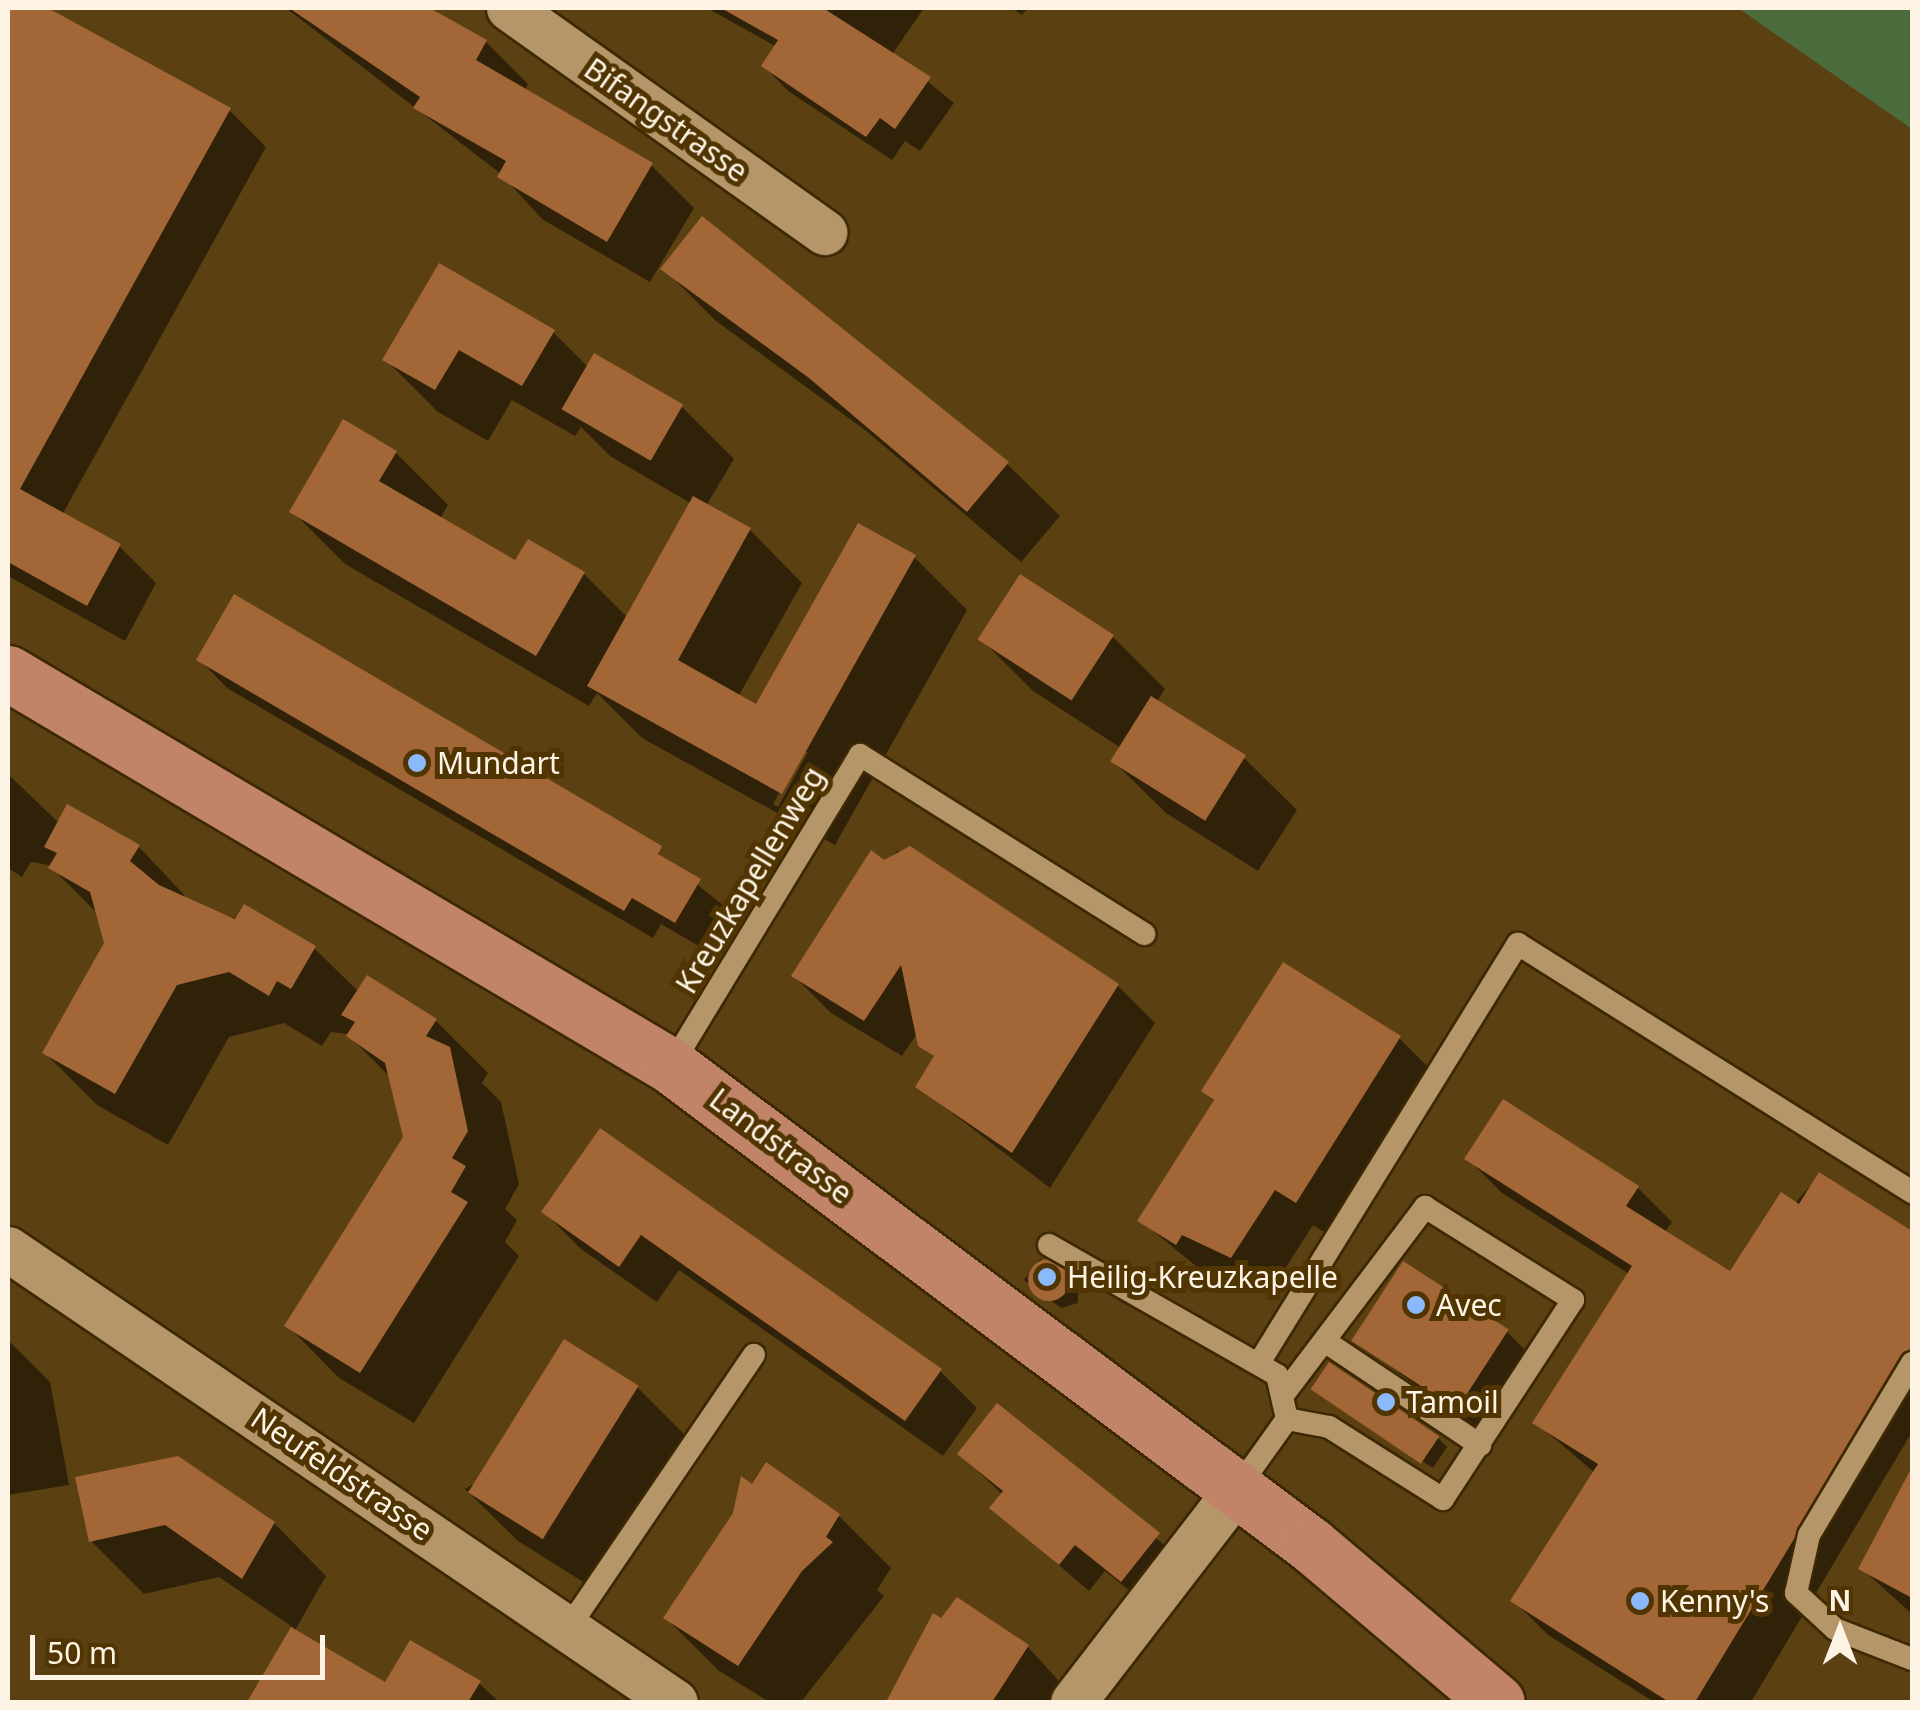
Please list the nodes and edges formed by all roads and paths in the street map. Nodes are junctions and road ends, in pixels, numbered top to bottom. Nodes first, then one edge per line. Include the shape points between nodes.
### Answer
1 (508, 8) edge
2 (824, 232) dead end
3 (8, 673) edge
4 (1144, 934) dead end
5 (671, 1066) junction
6 (1912, 1192) edge
7 (1049, 1244) dead end
8 (8, 1249) edge
9 (1329, 1344) junction
10 (754, 1355) dead end
11 (1262, 1358) junction
12 (1912, 1364) edge
13 (1286, 1392) junction
14 (1287, 1419) junction
15 (1480, 1445) junction
16 (1237, 1489) junction
17 (570, 1627) junction
18 (1912, 1659) edge
19 (675, 1702) edge
20 (1073, 1702) edge
21 (1497, 1702) edge

1 - 2 street, Bifangstrasse
3 - 5 main road, Landstrasse
4 - 5 lane, Kreuzkapellenweg via 860,754
5 - 16 main road, Landstrasse
6 - 11 lane via 1518,944
7 - 11 lane
8 - 17 street, Neufeldstrasse
9 - 13 lane
9 - 15 lane
9 - 15 lane via 1425,1207 1573,1300
10 - 17 lane
11 - 13 lane
12 - 18 lane via 1809,1534 1796,1593 1835,1629
13 - 14 lane
14 - 15 lane via 1329,1427 1443,1499
14 - 16 lane
16 - 20 street
16 - 21 main road, Landstrasse
17 - 19 street, Neufeldstrasse

